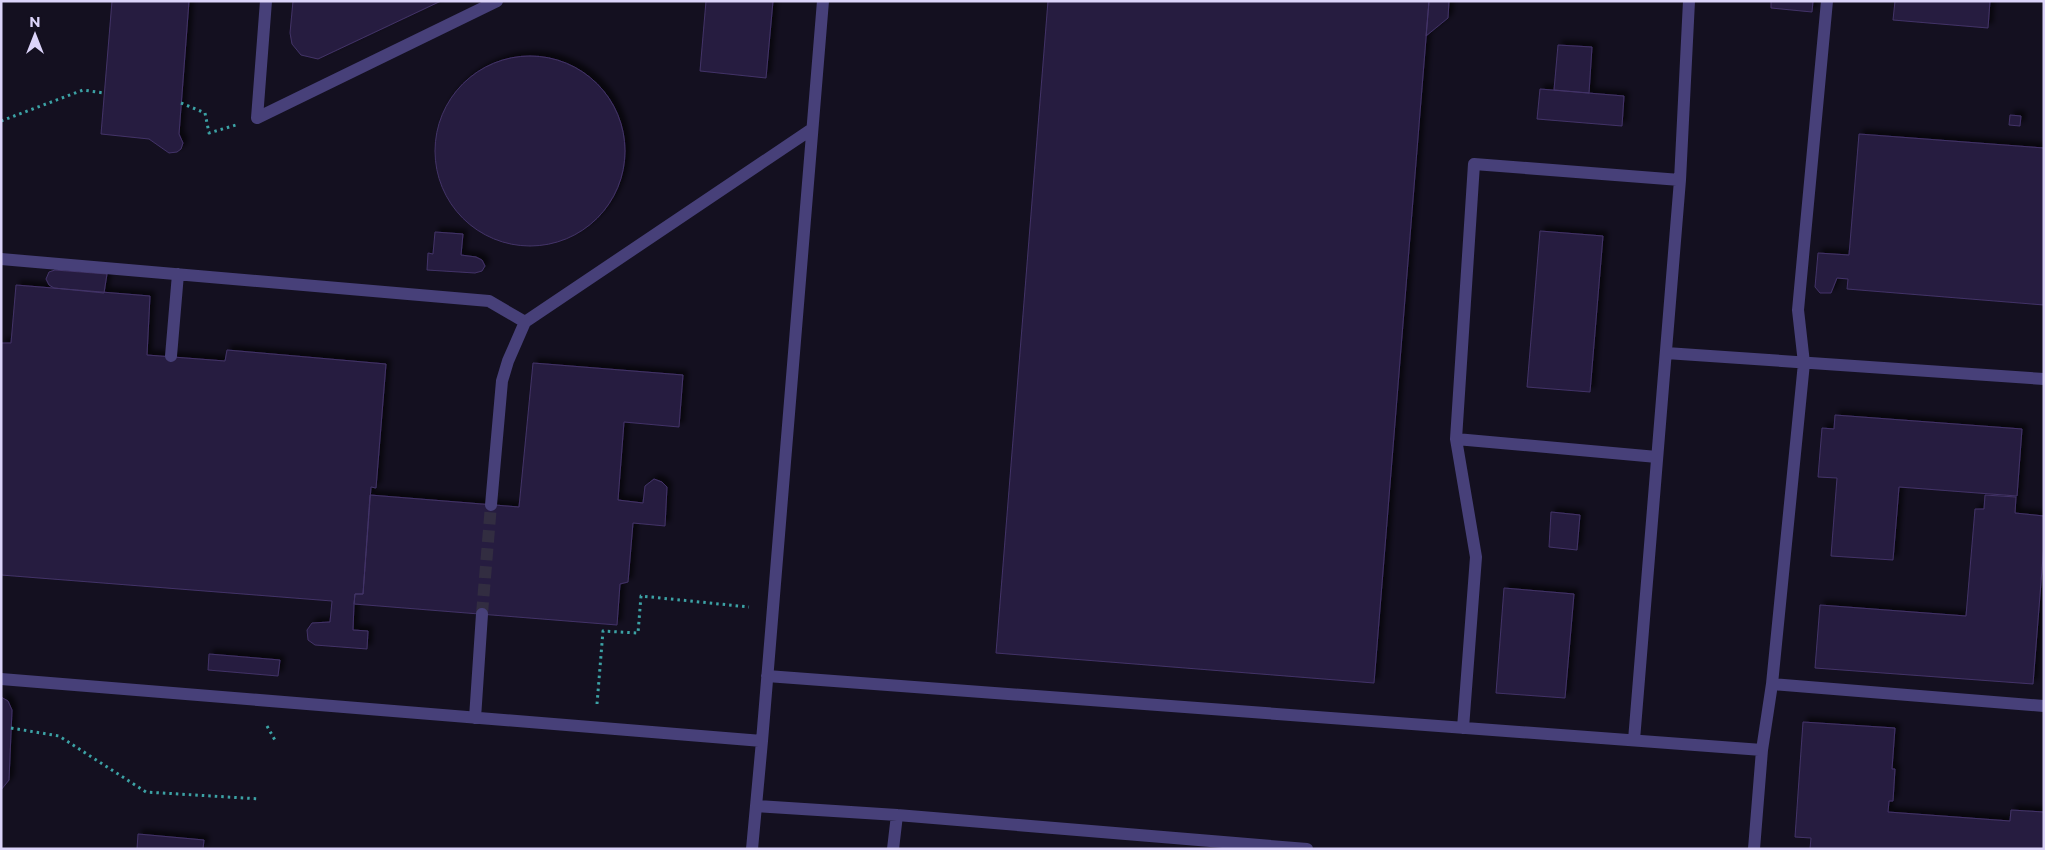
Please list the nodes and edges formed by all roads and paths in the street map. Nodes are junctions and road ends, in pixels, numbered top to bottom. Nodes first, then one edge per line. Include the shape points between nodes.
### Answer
1 (266, 1) edge
2 (497, 1) edge
3 (823, 1) edge
4 (1689, 1) edge
5 (1828, 1) edge
6 (104, 93) dead end
7 (181, 104) dead end
8 (1, 121) edge
9 (812, 129) junction
10 (209, 133) dead end
11 (1680, 180) junction
12 (1, 259) edge
13 (178, 274) junction
14 (526, 322) junction
15 (1666, 353) junction
16 (171, 356) dead end
17 (1804, 363) junction
18 (2044, 379) edge
19 (1456, 439) junction
20 (1657, 457) junction
21 (491, 505) tunnel mouth
22 (772, 609) junction
23 (482, 614) tunnel mouth
24 (767, 676) junction
25 (1, 679) edge
26 (1772, 684) junction
27 (2044, 706) edge
28 (474, 718) junction
29 (595, 727) junction
30 (11, 728) dead end
31 (1463, 728) junction
32 (1634, 740) junction
33 (762, 741) junction
34 (1762, 750) junction
35 (260, 799) dead end
36 (756, 806) junction
37 (897, 815) junction
38 (752, 849) edge
39 (894, 849) edge
40 (1307, 849) edge
41 (1754, 849) edge

1 - 2 lane via 257,118
3 - 9 lane
4 - 11 lane
5 - 17 lane via 1798,310
6 - 8 path via 83,90
7 - 10 path via 205,112
9 - 14 lane
9 - 22 lane
11 - 15 lane
11 - 19 lane via 1474,164
12 - 13 lane
13 - 14 lane via 489,301
13 - 16 lane
14 - 21 lane via 502,381
15 - 17 lane
15 - 20 lane
17 - 18 lane
17 - 26 lane
19 - 20 lane
19 - 31 lane via 1476,556
20 - 32 lane
22 - 24 lane
22 - 29 path via 642,596 638,633 603,631
23 - 28 lane
24 - 31 lane
24 - 33 lane
25 - 28 lane
26 - 27 lane
26 - 34 lane
28 - 29 lane
29 - 33 lane
30 - 35 path via 58,736 146,792
31 - 32 lane
32 - 34 lane
33 - 36 lane
34 - 41 lane
36 - 37 lane
36 - 38 lane
37 - 39 lane
37 - 40 lane

